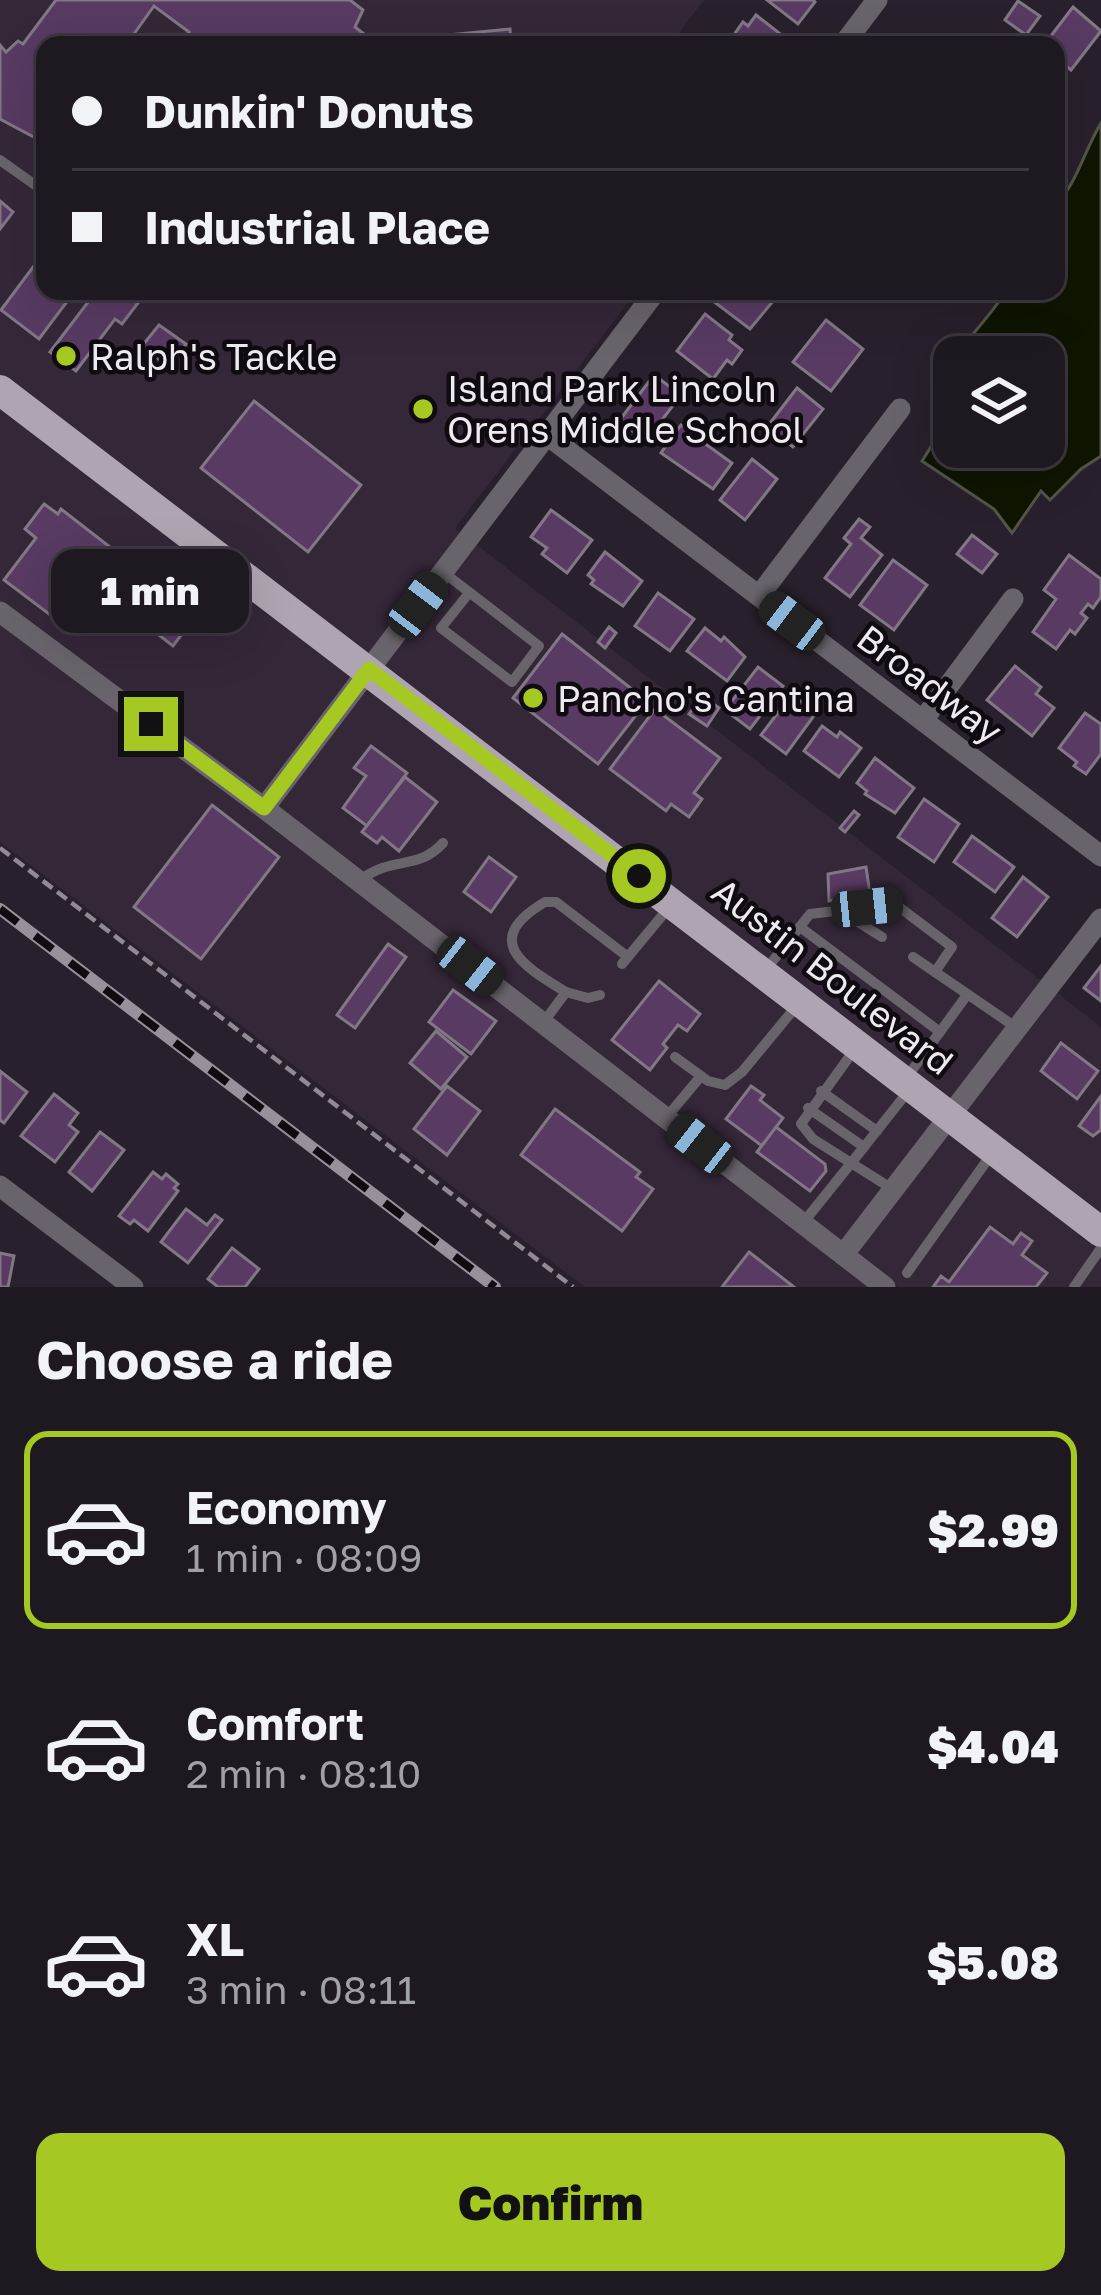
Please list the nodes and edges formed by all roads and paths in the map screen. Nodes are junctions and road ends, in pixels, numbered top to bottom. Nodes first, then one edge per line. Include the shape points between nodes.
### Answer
1 (878, 0) edge
2 (850, 36) edge
3 (0, 160) edge
4 (36, 186) edge
5 (649, 300) edge
6 (0, 390) edge
7 (900, 409) dead end
8 (547, 435) junction
9 (442, 572) junction
10 (469, 592) junction
11 (759, 596) junction
12 (1013, 598) dead end
13 (0, 612) edge
14 (369, 669) junction
15 (923, 720) junction
16 (264, 808) junction
17 (443, 843) dead end
18 (0, 848) edge
19 (1101, 856) edge
20 (359, 881) junction
21 (673, 902) junction
22 (839, 910) junction
23 (1101, 919) edge
24 (800, 927) junction
25 (882, 938) dead end
26 (913, 957) dead end
27 (764, 972) junction
28 (935, 972) junction
29 (566, 992) junction
30 (600, 995) dead end
31 (968, 995) junction
32 (802, 1001) junction
33 (543, 1023) junction
34 (1017, 1028) junction
35 (940, 1032) junction
36 (858, 1044) junction
37 (675, 1057) dead end
38 (701, 1076) junction
39 (909, 1083) junction
40 (821, 1091) junction
41 (808, 1108) junction
42 (951, 1116) junction
43 (666, 1118) junction
44 (877, 1131) junction
45 (864, 1148) junction
46 (995, 1149) junction
47 (850, 1162) junction
48 (0, 1186) edge
49 (894, 1190) junction
50 (11, 1200) edge
51 (802, 1223) junction
52 (1101, 1232) edge
53 (1101, 1248) edge
54 (843, 1255) junction
55 (907, 1273) dead end
56 (133, 1287) edge
57 (573, 1287) edge
58 (885, 1287) edge
59 (1074, 1287) edge

1 - 2 street
3 - 4 lane
5 - 8 street
6 - 14 main road, Austin Boulevard
7 - 11 street
8 - 9 street
8 - 11 street, Broadway
9 - 10 lane
9 - 14 street
10 - 10 lane via 539,646 512,682 441,628
11 - 15 street, Broadway
12 - 15 street
13 - 16 street
14 - 16 street
14 - 21 main road, Austin Boulevard
15 - 19 street, Broadway
16 - 20 street
17 - 20 lane via 424,860 390,862
18 - 57 path
20 - 33 street
21 - 27 main road, Austin Boulevard
21 - 29 lane via 625,960 556,902 534,909 512,939 514,953
22 - 24 lane via 810,914
22 - 25 lane
22 - 28 lane via 895,904 952,947
23 - 34 street
24 - 27 lane
24 - 35 lane
26 - 28 lane
27 - 32 main road, Austin Boulevard
28 - 31 lane
29 - 30 lane
29 - 33 lane
31 - 34 lane
31 - 35 lane
32 - 36 main road, Austin Boulevard
32 - 38 lane via 725,1085
33 - 43 street
34 - 42 street
35 - 39 lane
36 - 39 main road, Austin Boulevard
36 - 40 lane
37 - 38 lane
38 - 43 lane
39 - 42 main road, Austin Boulevard
39 - 44 lane
40 - 41 lane
40 - 44 lane
41 - 45 lane
41 - 47 lane via 804,1132
42 - 46 main road, Austin Boulevard
42 - 49 street
43 - 51 street
44 - 45 lane
45 - 47 lane
46 - 52 main road, Austin Boulevard
46 - 55 lane
47 - 49 lane
47 - 51 lane
48 - 50 street
49 - 54 street
50 - 56 street
51 - 54 street
53 - 59 lane
54 - 58 street

